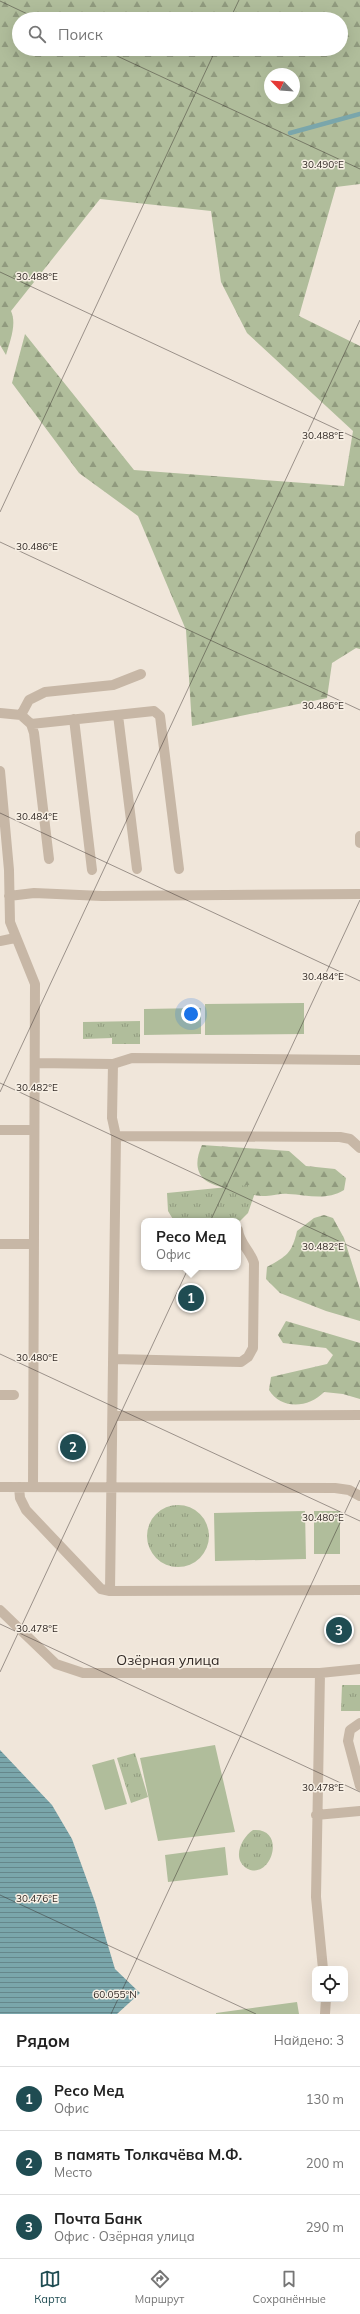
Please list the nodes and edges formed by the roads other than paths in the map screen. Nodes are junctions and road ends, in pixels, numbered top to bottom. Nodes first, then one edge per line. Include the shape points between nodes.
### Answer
1 (141, 674) dead end
2 (0, 713) edge
3 (21, 715) junction
4 (118, 715) junction
5 (74, 719) junction
6 (31, 724) junction
7 (0, 771) edge
8 (360, 836) edge
9 (360, 843) edge
10 (49, 859) dead end
11 (137, 869) dead end
12 (179, 869) dead end
13 (92, 870) dead end
14 (360, 894) edge
15 (9, 896) junction
16 (5, 922) edge
17 (15, 938) junction
18 (0, 941) edge
19 (360, 1060) edge
20 (35, 1063) junction
21 (113, 1064) junction
22 (0, 1130) edge
23 (34, 1130) junction
24 (116, 1136) junction
25 (360, 1148) edge
26 (241, 1242) edge
27 (0, 1244) edge
28 (34, 1244) junction
29 (113, 1359) junction
30 (0, 1395) edge
31 (14, 1395) dead end
32 (360, 1415) edge
33 (113, 1416) junction
34 (112, 1485) junction
35 (33, 1486) junction
36 (0, 1487) edge
37 (19, 1487) junction
38 (360, 1496) edge
39 (360, 1590) edge
40 (110, 1592) junction
41 (0, 1610) edge
42 (360, 1669) edge
43 (320, 1673) junction
44 (360, 1723) edge
45 (360, 1786) edge
46 (360, 1811) edge
47 (316, 1815) junction
48 (323, 1966) edge
49 (326, 2002) edge
50 (325, 2014) edge

1 - 3 street via 113,685 45,692 29,700
2 - 3 street
3 - 6 street
4 - 5 street
4 - 11 street
4 - 12 street via 154,711 160,716
5 - 6 street
5 - 13 street
6 - 10 street
7 - 15 street
8 - 9 street
14 - 15 street via 102,896 34,893
15 - 16 street
16 - 17 street
17 - 18 street
17 - 20 street via 33,974 35,984
19 - 21 street via 132,1058
20 - 21 street
20 - 23 street
21 - 24 street via 112,1118
22 - 23 street
23 - 28 street
24 - 25 street via 340,1137 350,1139
24 - 29 street
26 - 29 street via 252,1255 254,1263 253,1348 248,1357 241,1362
27 - 28 street
28 - 35 street
29 - 33 street
30 - 31 street
32 - 33 street
33 - 34 street
34 - 35 street
34 - 38 street via 335,1488 349,1490
34 - 40 street
35 - 37 street
36 - 37 street
37 - 40 street via 20,1498 26,1510 95,1584
39 - 40 street
41 - 43 street, Озёрная улица via 56,1664 83,1673
42 - 43 street, Озёрная улица
43 - 47 street
44 - 45 street via 350,1730 348,1741
46 - 47 street
47 - 48 street via 316,1897
49 - 50 street

